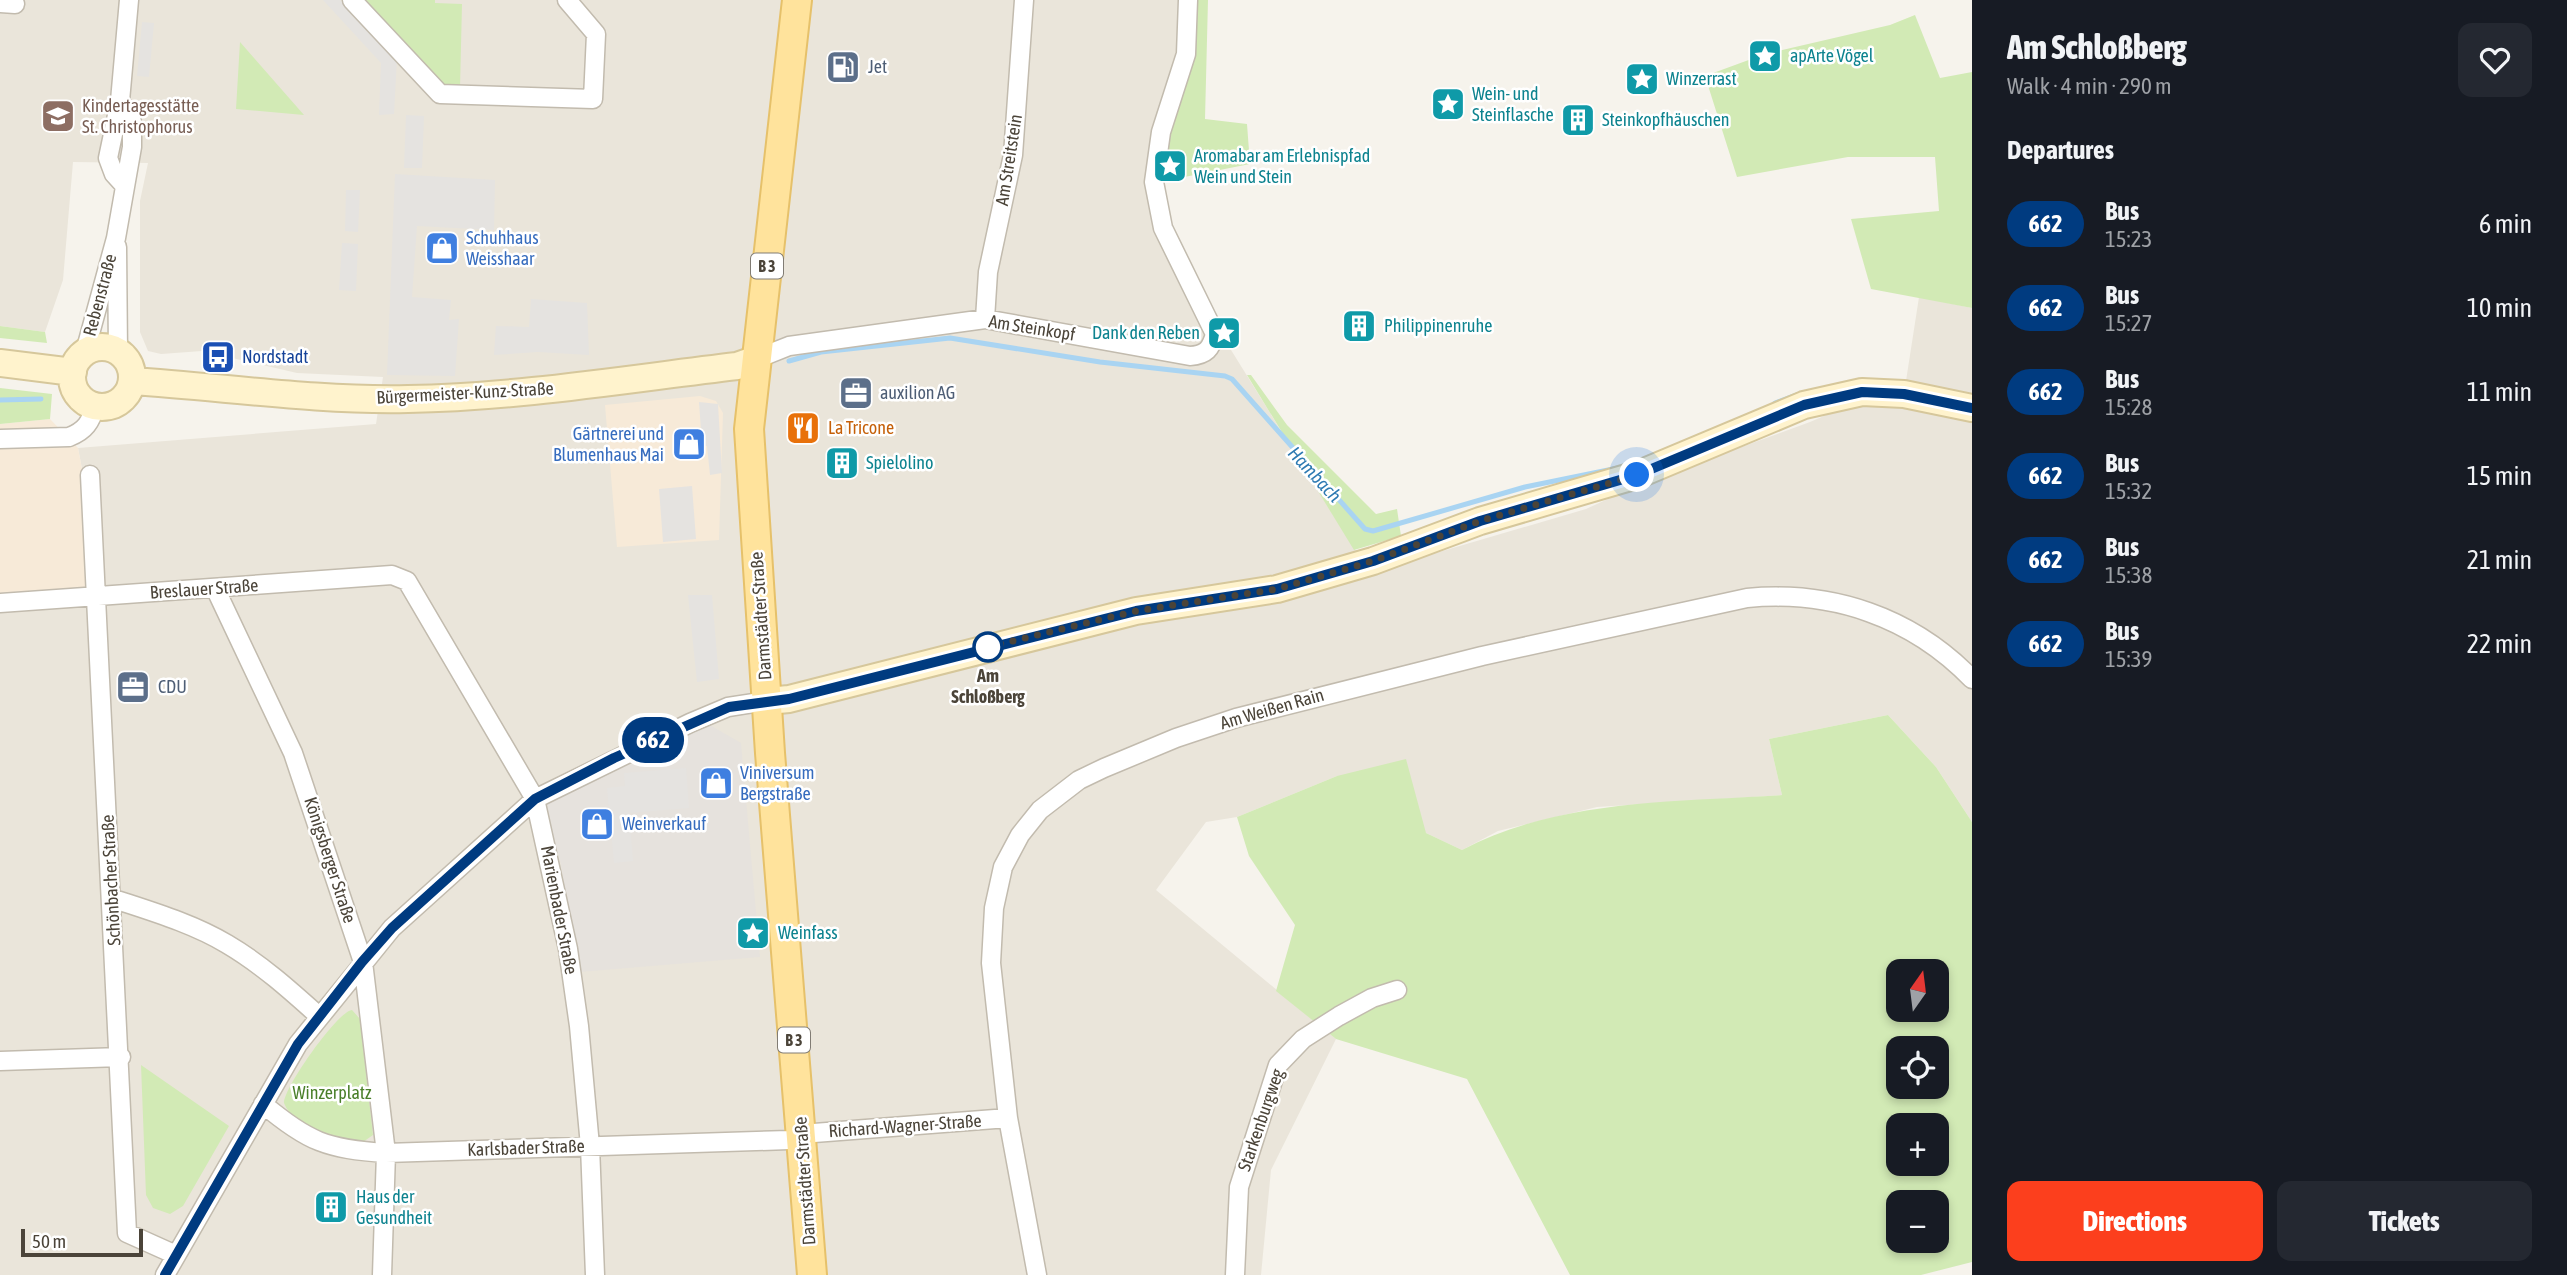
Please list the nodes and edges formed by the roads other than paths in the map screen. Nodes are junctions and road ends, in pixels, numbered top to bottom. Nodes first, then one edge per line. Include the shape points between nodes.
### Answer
1 (129, 0) edge
2 (352, 0) edge
3 (567, 0) edge
4 (797, 0) edge
5 (1024, 0) edge
6 (1188, 0) edge
7 (116, 238) junction
8 (985, 319) junction
9 (118, 352) junction
10 (754, 360) junction
11 (79, 362) junction
12 (0, 363) edge
13 (132, 380) junction
14 (95, 406) junction
15 (1972, 408) edge
16 (0, 439) edge
17 (90, 475) dead end
18 (407, 581) joint
19 (215, 588) junction
20 (97, 597) junction
21 (0, 603) edge
22 (1972, 679) edge
23 (767, 701) junction
24 (535, 799) junction
25 (111, 898) junction
26 (362, 962) junction
27 (1397, 990) dead end
28 (320, 1017) junction
29 (121, 1057) junction
30 (0, 1061) edge
31 (262, 1104) junction
32 (1008, 1118) junction
33 (802, 1137) junction
34 (590, 1146) junction
35 (386, 1153) junction
36 (176, 1255) junction
37 (165, 1275) edge
38 (382, 1275) edge
39 (595, 1275) edge
40 (812, 1275) edge
41 (1037, 1275) edge
42 (1235, 1275) edge

1 - 7 street, Rebenstraße via 120,101 108,144 114,174 124,185
2 - 3 street via 440,94 593,99 596,34
4 - 10 main road, Darmstädter Straße / B 3
5 - 8 street, Am Streitstein via 1013,155 988,272
6 - 8 street, Am Steinkopf via 1186,54 1161,132 1154,182 1163,228 1215,334 1211,347 1202,355 1190,356
7 - 9 street, Rebenstraße
7 - 11 street, Rebenstraße
8 - 10 street, Am Steinkopf via 789,346
9 - 11 street via 102,347
9 - 13 street via 129,364
10 - 13 street, Bürgermeister-Kunz-Straße via 579,387 405,399 279,395
10 - 23 main road, Darmstädter Straße / B 3 via 750,481
11 - 12 street
11 - 14 street via 75,389
13 - 14 street via 123,398 105,407
14 - 16 street via 86,427 69,437
15 - 23 street via 1904,394 1862,392 1804,405 1637,475 1480,521 1373,561 1277,589 1136,611
17 - 20 street, Schönbacher Straße
18 - 19 street, Breslauer Straße via 392,575
18 - 24 street, Marienbader Straße
19 - 20 street, Breslauer Straße
19 - 26 street, Königsberger Straße via 293,753
20 - 21 street, Breslauer Straße
20 - 25 street, Schönbacher Straße
22 - 32 street, Am Weißen Rain via 1940,651 1894,622 1859,607 1805,597 1747,598 1288,704 1175,738 1104,768 1079,780 1040,810 1003,867 994,908 991,963
23 - 24 street via 729,707 690,723
23 - 33 main road, Darmstädter Straße / B 3
24 - 26 street via 392,928
24 - 34 street, Marienbader Straße via 568,949
25 - 28 street via 225,943 277,977
25 - 29 street, Schönbacher Straße
26 - 28 street
26 - 35 street, Königsberger Straße
27 - 42 street, Starkenburgweg via 1339,1016 1303,1039 1278,1065 1239,1186
28 - 31 street
29 - 30 street
29 - 36 street, Schönbacher Straße via 127,1233
31 - 35 street, Karlsbader Straße via 315,1142
31 - 36 street
32 - 33 street, Richard-Wagner-Straße
32 - 41 street, Am Weißen Rain
33 - 34 street, Karlsbader Straße
33 - 40 main road, Darmstädter Straße / B 3
34 - 35 street, Karlsbader Straße
34 - 39 street, Marienbader Straße
35 - 38 street, Königsberger Straße
36 - 37 street

